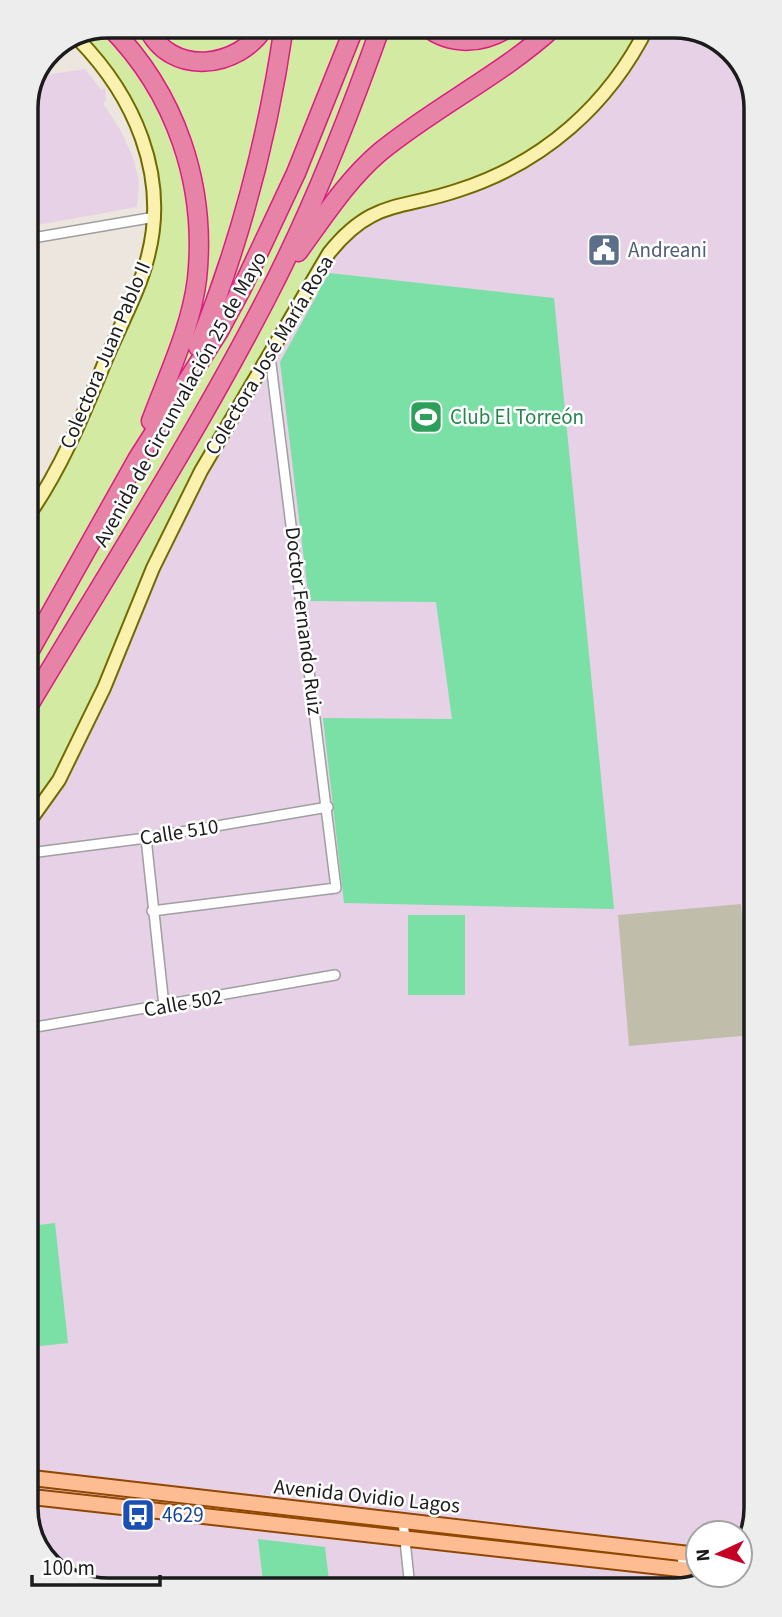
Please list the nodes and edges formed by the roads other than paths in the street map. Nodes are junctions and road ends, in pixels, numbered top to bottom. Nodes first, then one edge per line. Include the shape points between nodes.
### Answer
1 (119, 38) edge
2 (157, 38) edge
3 (258, 38) edge
4 (282, 38) edge
5 (350, 38) edge
6 (376, 38) edge
7 (452, 39) edge
8 (486, 39) edge
9 (539, 39) edge
10 (640, 39) edge
11 (83, 44) edge
12 (155, 217) junction
13 (39, 237) edge
14 (267, 298) junction
15 (270, 356) junction
16 (185, 380) junction
17 (138, 458) junction
18 (39, 501) edge
19 (39, 635) edge
20 (39, 689) edge
21 (328, 807) junction
22 (38, 809) edge
23 (146, 838) junction
24 (38, 852) edge
25 (152, 911) junction
26 (335, 975) dead end
27 (164, 1006) junction
28 (38, 1027) edge
29 (38, 1479) edge
30 (38, 1498) edge
31 (403, 1521) junction
32 (405, 1539) junction
33 (682, 1553) joint
34 (683, 1570) junction
35 (683, 1577) edge
36 (409, 1578) edge

1 - 17 highway via 148,72 184,144 199,233 197,280 186,329
2 - 3 highway via 168,52 197,62 230,58
4 - 16 highway via 250,201
5 - 16 highway, Avenida de Circunvalación 25 de Mayo via 264,243 219,331
6 - 14 highway, Avenida de Circunvalación 25 de Mayo via 323,180
7 - 8 highway
9 - 14 highway via 378,154 337,198
10 - 15 main road, Colectora José María Rosa via 611,89 559,138 530,158 458,191 392,206 346,231 320,266
11 - 12 main road, Colectora Juan Pablo II via 121,91 139,131 152,175
12 - 13 street
12 - 18 main road, Colectora Juan Pablo II via 148,257 97,381
14 - 20 highway, Avenida de Circunvalación 25 de Mayo
15 - 21 street, Doctor Fernando Ruiz
15 - 22 main road, Colectora José María Rosa via 201,471 153,568 104,688 59,780
16 - 17 highway, Avenida de Circunvalación 25 de Mayo
17 - 19 highway, Avenida de Circunvalación 25 de Mayo
21 - 23 street, Calle 510
21 - 25 street, Doctor Fernando Ruiz via 336,888
23 - 24 street, Calle 510
23 - 25 street
25 - 27 street
26 - 27 street, Calle 502
27 - 28 street, Calle 502
29 - 31 main road, Avenida Ovidio Lagos
30 - 32 main road, Avenida Ovidio Lagos
31 - 32 street
31 - 33 main road, Avenida Ovidio Lagos
32 - 34 main road, Avenida Ovidio Lagos
32 - 36 street
33 - 34 street
34 - 35 street

